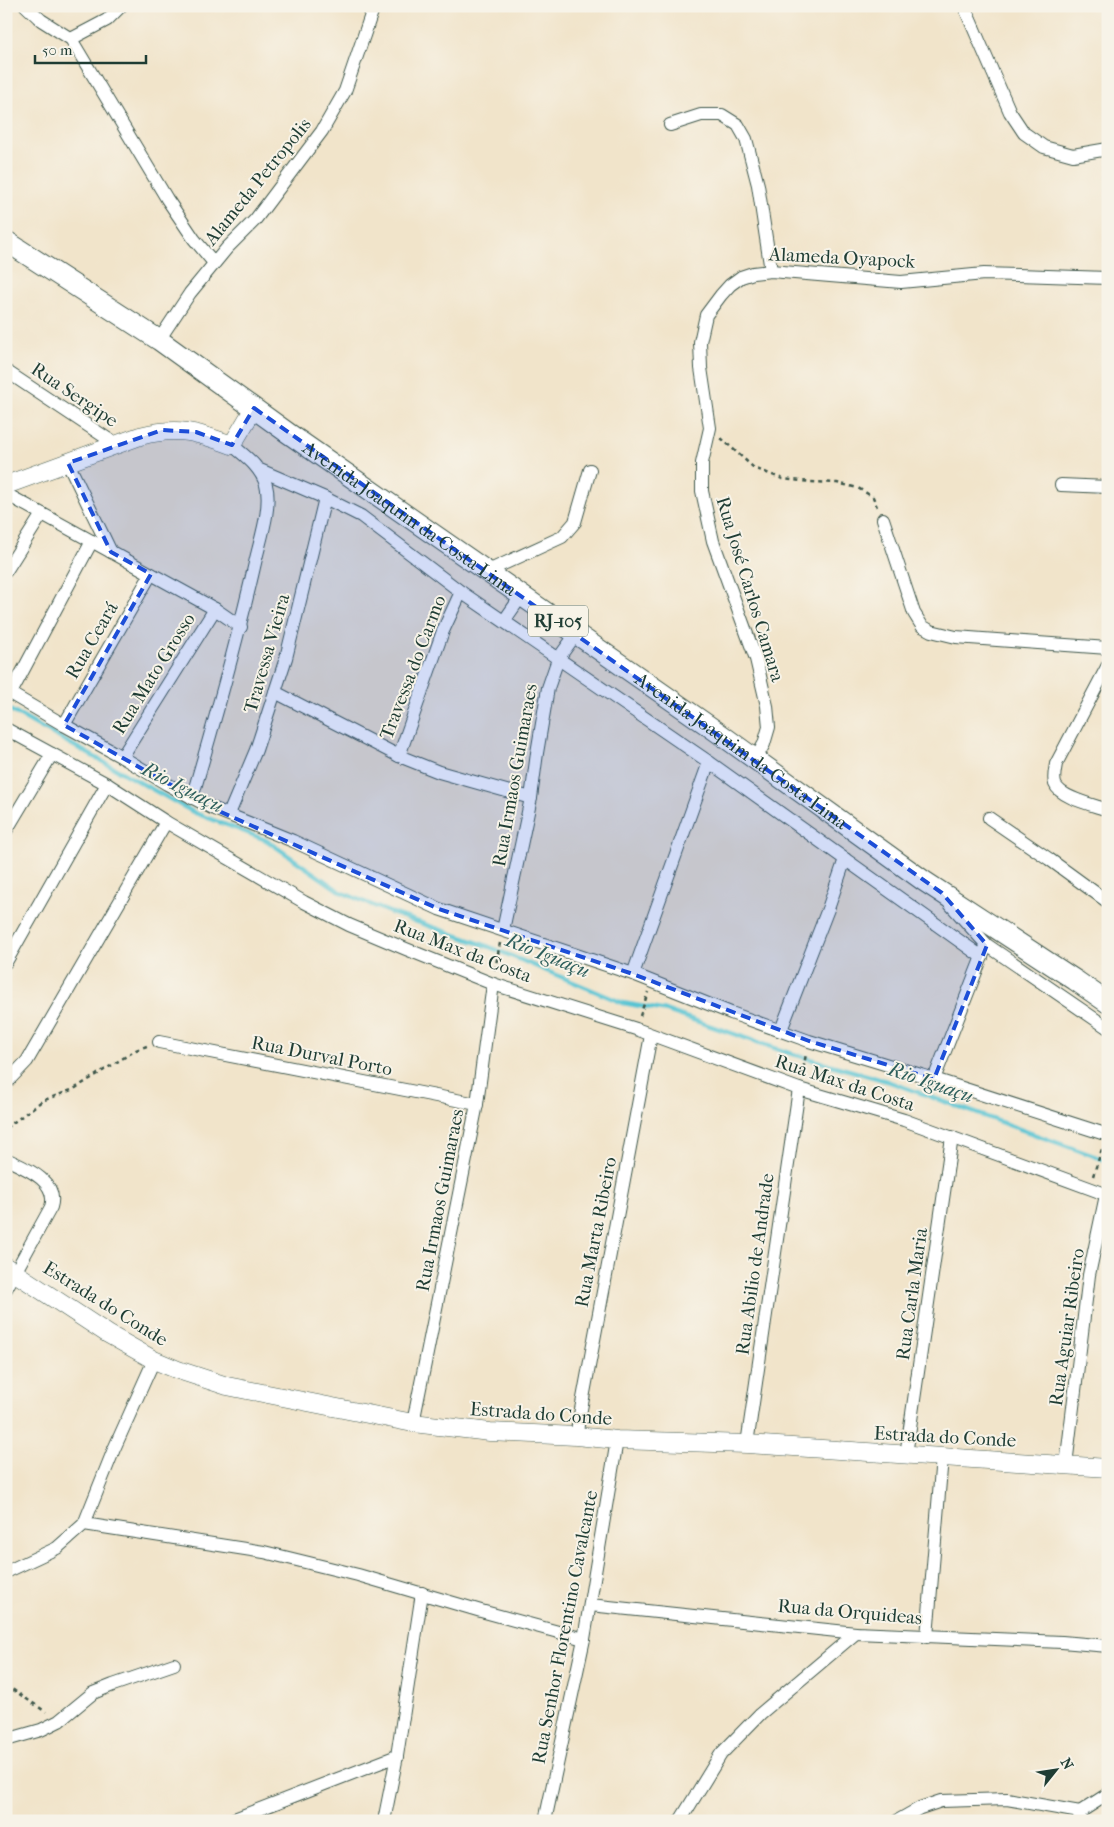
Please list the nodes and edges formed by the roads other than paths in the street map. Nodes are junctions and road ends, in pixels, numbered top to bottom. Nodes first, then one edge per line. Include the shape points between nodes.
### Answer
1 (26, 6) edge
2 (121, 6) edge
3 (374, 6) edge
4 (964, 6) edge
5 (70, 39) junction
6 (670, 125) dead end
7 (1108, 149) edge
8 (6, 241) edge
9 (214, 263) junction
10 (771, 271) junction
11 (1108, 278) edge
12 (159, 340) junction
13 (8, 377) edge
14 (254, 408) junction
15 (710, 428) joint
16 (117, 445) junction
17 (232, 445) junction
18 (68, 463) junction
19 (260, 470) junction
20 (590, 470) dead end
21 (6, 485) edge
22 (1061, 485) dead end
23 (1108, 487) edge
24 (6, 494) edge
25 (325, 498) junction
26 (42, 514) junction
27 (883, 519) road end
28 (92, 541) junction
29 (111, 552) junction
30 (6, 570) edge
31 (488, 571) junction
32 (151, 574) junction
33 (461, 592) junction
34 (522, 595) junction
35 (215, 609) junction
36 (504, 621) junction
37 (241, 627) junction
38 (576, 634) junction
39 (1108, 648) edge
40 (558, 659) junction
41 (1108, 665) edge
42 (8, 692) edge
43 (275, 692) junction
44 (64, 725) junction
45 (6, 730) edge
46 (52, 754) junction
47 (398, 756) junction
48 (122, 757) junction
49 (755, 760) junction
50 (709, 762) junction
51 (107, 784) junction
52 (192, 798) junction
53 (531, 798) junction
54 (1108, 810) edge
55 (229, 814) junction
56 (989, 818) dead end
57 (166, 822) junction
58 (6, 831) edge
59 (845, 859) junction
60 (942, 893) junction
61 (1108, 902) edge
62 (502, 933) junction
63 (984, 951) junction
64 (6, 962) edge
65 (632, 974) junction
66 (493, 981) junction
67 (1108, 1003) edge
68 (1108, 1028) edge
69 (781, 1030) junction
70 (651, 1035) junction
71 (159, 1042) road end
72 (934, 1079) junction
73 (6, 1083) edge
74 (799, 1085) junction
75 (477, 1104) junction
76 (952, 1137) junction
77 (1106, 1139) edge
78 (6, 1159) edge
79 (1107, 1195) edge
80 (11, 1269) edge
81 (6, 1288) edge
82 (154, 1360) junction
83 (413, 1423) junction
84 (576, 1436) junction
85 (617, 1440) junction
86 (747, 1444) junction
87 (906, 1455) junction
88 (942, 1457) junction
89 (1066, 1465) junction
90 (1108, 1468) edge
91 (84, 1524) junction
92 (6, 1572) edge
93 (422, 1593) junction
94 (590, 1604) junction
95 (856, 1633) junction
96 (927, 1637) junction
97 (584, 1638) junction
98 (1108, 1646) edge
99 (174, 1664) dead end
100 (6, 1740) edge
101 (397, 1756) junction
102 (1108, 1794) edge
103 (1079, 1817) edge
104 (229, 1821) edge
105 (384, 1821) edge
106 (545, 1821) edge
107 (680, 1821) edge
108 (897, 1821) edge

1 - 5 street
2 - 5 street via 107,20
3 - 9 street, Alameda Petropolis via 345,91 322,131 255,220
4 - 7 street via 1010,112 1024,133 1044,147 1073,155
5 - 9 street via 167,199
6 - 10 street via 701,115 722,115 738,125 746,138 758,185
8 - 12 main road, Avenida Joaquim da Costa Lima / RJ-105
9 - 12 street, Alameda Petropolis via 190,292
10 - 11 street, Alameda Oyapock via 901,282 984,274
10 - 15 street, Alameda Oyapock via 741,277 721,295 706,316 700,342
12 - 14 main road, Avenida Joaquim da Costa Lima / RJ-105
13 - 16 street, Rua Sergipe
14 - 17 street
14 - 31 main road, Avenida Joaquim da Costa Lima / RJ-105
15 - 49 street, Rua José Carlos Camara via 702,463 702,491 714,541 756,659 767,706 769,727
16 - 17 street via 162,430 196,432
16 - 18 street
17 - 19 street
18 - 21 street
18 - 29 street
19 - 25 street
19 - 37 street via 268,495
20 - 31 street via 575,522 562,537
22 - 23 street
24 - 26 street
25 - 33 street via 360,516
25 - 43 street, Travessa Vieira
26 - 28 street
26 - 30 street
27 - 39 street via 914,613 922,626 930,631 956,637
28 - 29 street
28 - 42 street
29 - 32 street
31 - 34 main road, Avenida Joaquim da Costa Lima / RJ-105
32 - 35 street
32 - 44 street, Rua Ceará
33 - 36 street
33 - 47 street, Travessa do Carmo via 443,631
34 - 36 street
34 - 38 main road, Avenida Joaquim da Costa Lima / RJ-105
35 - 37 street
35 - 48 street, Rua Mato Grosso
36 - 40 street
37 - 52 street
38 - 40 street, Rua Irmaos Guimaraes
38 - 49 main road, Avenida Joaquim da Costa Lima / RJ-105
40 - 50 street
40 - 53 street, Rua Irmaos Guimaraes via 548,688
41 - 54 street via 1056,764 1054,776 1056,786 1063,794
42 - 44 street, Rua Max da Costa
43 - 47 street
43 - 55 street, Travessa Vieira via 256,750
44 - 48 street, Rua Max da Costa
45 - 46 street, Rua Max da Costa
46 - 51 street, Rua Max da Costa
46 - 58 street
47 - 53 street via 439,772
48 - 52 street, Rua Max da Costa
49 - 60 main road, Avenida Joaquim da Costa Lima / RJ-105
50 - 59 street
50 - 65 street
51 - 57 street, Rua Max da Costa
51 - 64 street
52 - 55 street, Rua Max da Costa
53 - 62 street, Rua Irmaos Guimaraes
55 - 62 street, Rua Max da Costa via 439,909
56 - 61 street
57 - 66 street, Rua Max da Costa via 349,925
57 - 73 street via 27,1061
59 - 63 street
59 - 69 street
60 - 63 street
60 - 67 main road, Avenida Joaquim da Costa Lima / RJ-105
62 - 65 street, Rua Max da Costa
63 - 68 street
63 - 72 street
65 - 69 street, Rua Max da Costa
66 - 70 street, Rua Max da Costa
66 - 75 street, Rua Irmaos Guimaraes
69 - 72 street, Rua Max da Costa
70 - 74 street, Rua Max da Costa
70 - 84 street, Rua Marta Ribeiro
71 - 75 street, Rua Durval Porto
72 - 77 street, Rua Max da Costa
74 - 76 street, Rua Max da Costa
74 - 86 street, Rua Abilio de Andrade
75 - 83 street, Rua Irmaos Guimaraes
76 - 79 street, Rua Max da Costa
76 - 87 street, Rua Carla Maria
78 - 80 street via 43,1180 54,1200
79 - 89 street, Rua Aguiar Ribeiro via 1089,1275
80 - 81 street
80 - 82 street, Estrada do Conde via 108,1334
82 - 83 street, Estrada do Conde via 227,1386
82 - 91 street
83 - 84 street, Estrada do Conde via 490,1432
84 - 85 street, Estrada do Conde
85 - 86 street, Estrada do Conde
85 - 94 street, Rua Senhor Florentino Cavalcante
86 - 87 street, Estrada do Conde
87 - 88 street, Estrada do Conde
88 - 89 street, Estrada do Conde
88 - 96 street
89 - 90 street, Estrada do Conde
91 - 92 street via 56,1548
91 - 93 street via 264,1552
93 - 97 street
93 - 101 street
94 - 95 street, Rua da Orquideas
94 - 97 street, Rua Senhor Florentino Cavalcante
95 - 96 street, Rua da Orquideas
95 - 107 street via 760,1714 721,1754
96 - 98 street, Rua da Orquideas
97 - 106 street, Rua Senhor Florentino Cavalcante
99 - 100 street via 93,1693 59,1721
101 - 104 street
101 - 105 street
102 - 103 street
103 - 108 street via 1007,1799 941,1801

